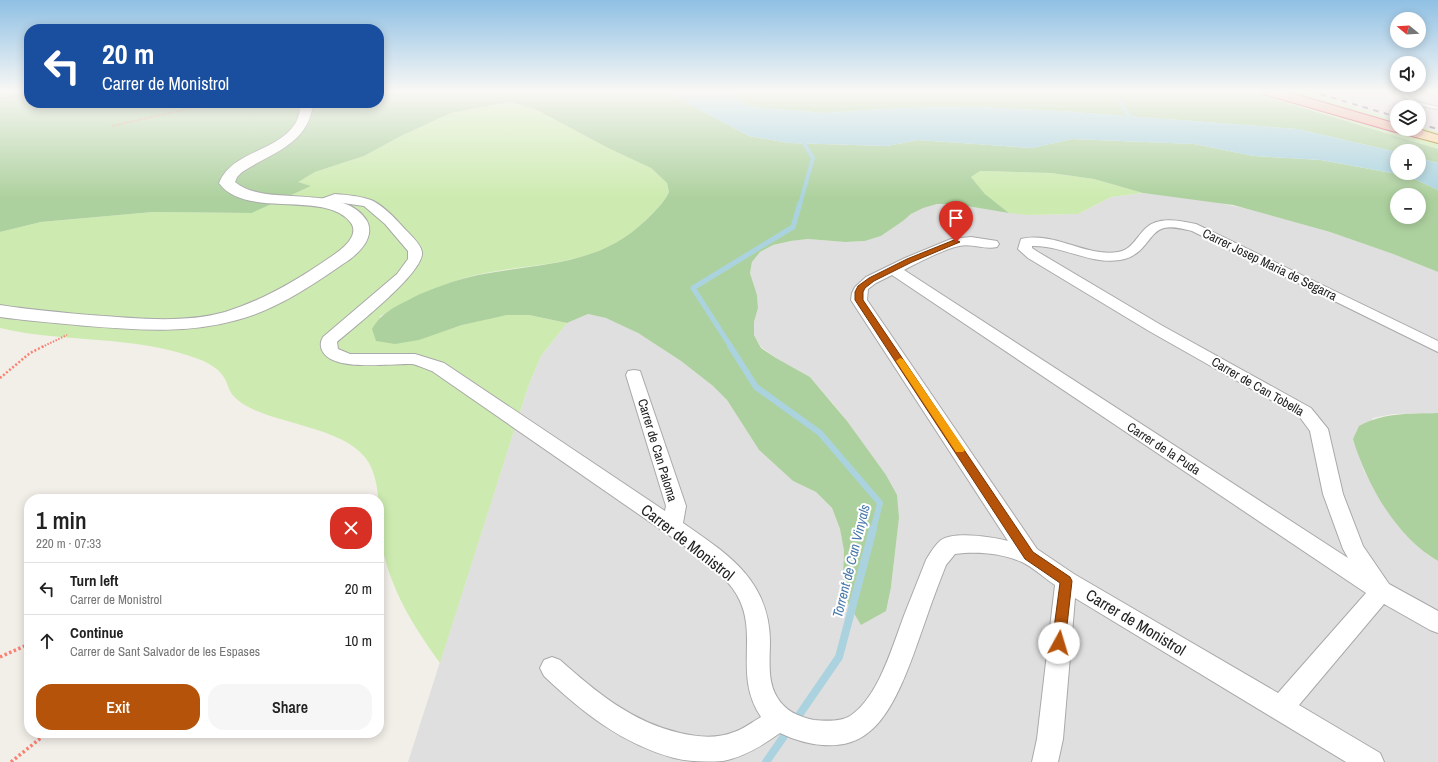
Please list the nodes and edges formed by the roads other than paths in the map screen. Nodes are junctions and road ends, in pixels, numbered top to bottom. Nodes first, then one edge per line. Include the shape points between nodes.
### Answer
1 (299, 127) edge
2 (1426, 136) edge
3 (1438, 139) edge
4 (322, 203) junction
5 (992, 244) dead end
6 (1033, 255) joint
7 (893, 270) junction
8 (0, 311) edge
9 (1438, 347) edge
10 (634, 375) dead end
11 (672, 526) junction
12 (1029, 556) junction
13 (1066, 581) junction
14 (1381, 591) junction
15 (1438, 623) edge
16 (552, 668) dead end
17 (1281, 708) junction
18 (779, 719) junction
19 (1045, 762) edge
20 (1371, 762) edge

1 - 4 street via 289,138 237,169 230,175 227,183 235,190 250,195
2 - 3 main road
4 - 8 street via 356,218 361,227 361,236 355,245 342,257 283,293 231,316 164,325 42,317
4 - 11 street, Carrer de Monistrol via 335,198 368,203 390,221 415,251 415,259 402,277 329,341 332,353 348,359 415,359 438,367
5 - 7 street via 956,242
6 - 9 street, Carrer Josep Maria de Segarra via 1025,248 1026,242 1119,256 1128,253 1152,229 1161,225 1187,226 1208,232
6 - 14 street, Carrer de Can Tobella via 1155,328 1305,412 1319,429 1333,494 1354,549
7 - 12 street via 862,286 859,300
7 - 14 street, Carrer de la Puda
10 - 11 street, Carrer de Can Paloma via 676,506
11 - 18 street, Carrer de Monistrol via 730,572 744,587 751,600 757,624 757,674 760,690 768,706
12 - 13 street, Carrer de Monistrol
12 - 18 street, Carrer de Monistrol via 973,543 949,546 937,560 894,673 870,715 852,728 837,733 821,734 804,731
13 - 17 street, Carrer de Monistrol
13 - 19 street via 1050,738
14 - 15 street, Carrer de la Puda
14 - 17 street
16 - 18 street via 615,721 674,746 714,750 728,747 742,742
17 - 20 street, Carrer de Monistrol

